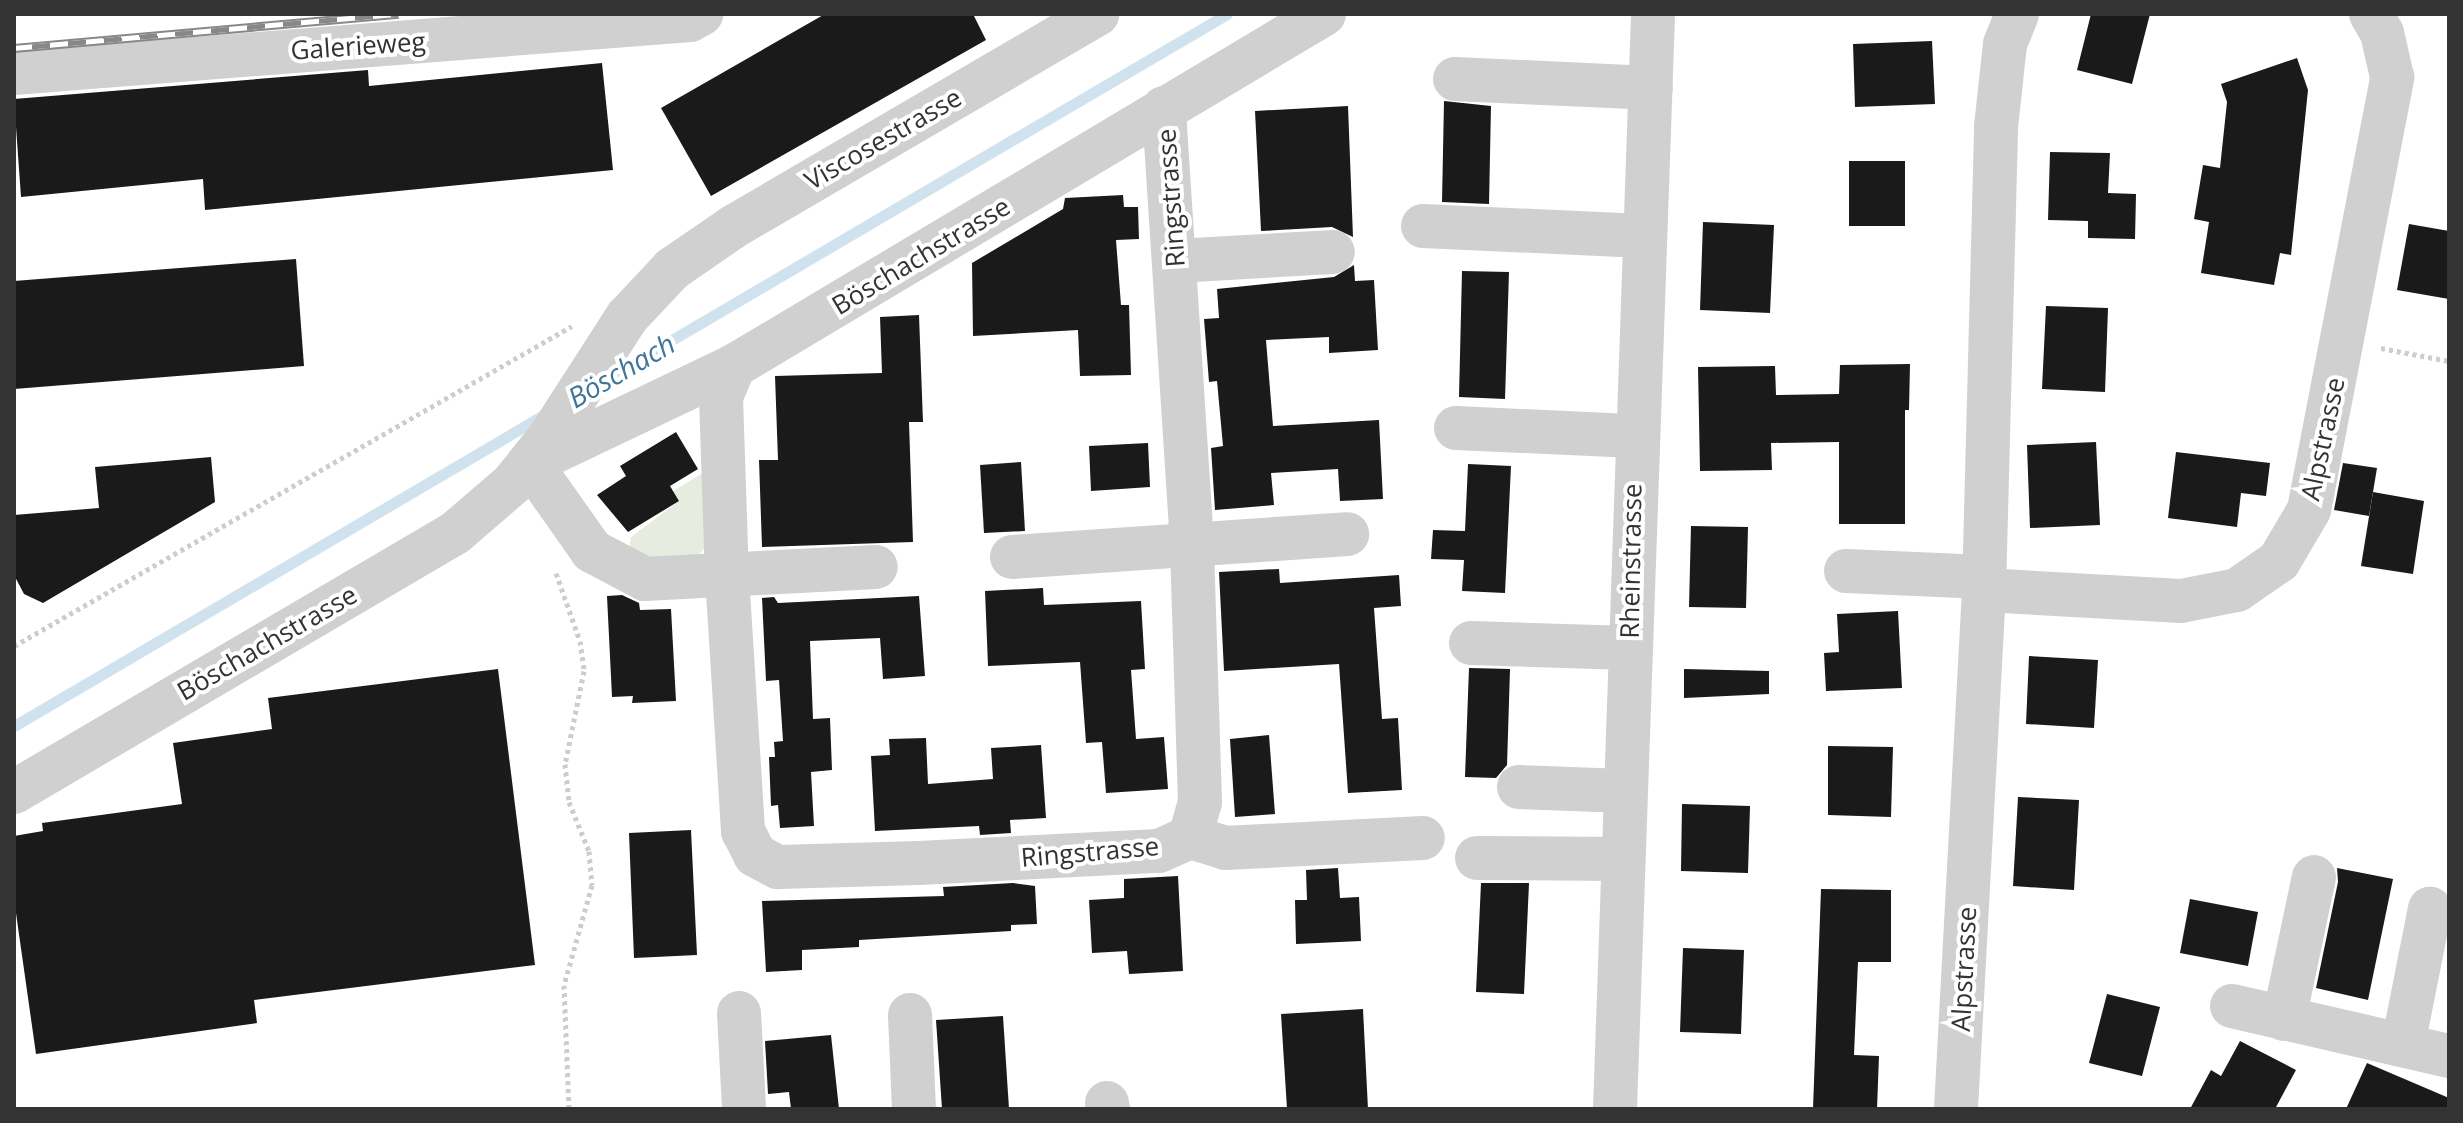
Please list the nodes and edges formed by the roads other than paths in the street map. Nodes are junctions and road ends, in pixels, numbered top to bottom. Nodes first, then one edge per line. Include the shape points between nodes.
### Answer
1 (701, 14) edge
2 (1097, 14) edge
3 (1324, 14) edge
4 (1653, 14) edge
5 (2015, 14) edge
6 (2371, 14) edge
7 (14, 73) edge
8 (1455, 79) dead end
9 (1651, 88) junction
10 (1164, 108) junction
11 (1423, 226) dead end
12 (1643, 236) junction
13 (1333, 252) dead end
14 (1176, 261) junction
15 (672, 269) joint
16 (734, 366) junction
17 (1456, 428) dead end
18 (1635, 436) junction
19 (530, 462) junction
20 (1347, 534) dead end
21 (1192, 544) junction
22 (1012, 557) dead end
23 (876, 567) dead end
24 (1846, 571) dead end
25 (727, 576) junction
26 (1985, 583) junction
27 (1471, 643) dead end
28 (1629, 648) junction
29 (1519, 787) dead end
30 (1625, 791) junction
31 (14, 792) edge
32 (1190, 837) junction
33 (1423, 838) dead end
34 (1477, 858) dead end
35 (1623, 859) junction
36 (2314, 877) dead end
37 (2430, 909) dead end
38 (2232, 1006) dead end
39 (739, 1013) dead end
40 (910, 1015) dead end
41 (2284, 1019) junction
42 (2403, 1045) junction
43 (2449, 1056) edge
44 (744, 1109) edge
45 (914, 1109) edge
46 (1615, 1109) edge
47 (1956, 1109) edge

1 - 7 street, Galerieweg via 690,20
2 - 15 street, Viscosestrasse via 733,227
3 - 10 street, Böschachstrasse
4 - 9 street, Rheinstrasse
5 - 26 street, Alpstrasse via 2005,44 1996,127
6 - 26 street, Alpstrasse via 2382,33 2392,77 2309,510 2279,561 2237,590 2181,601
8 - 9 street
9 - 12 street, Rheinstrasse
10 - 14 street, Ringstrasse
10 - 16 street, Böschachstrasse
11 - 12 street
12 - 18 street, Rheinstrasse
13 - 14 street
14 - 21 street, Ringstrasse
15 - 19 street, Böschachstrasse via 627,317
16 - 19 street, Böschachstrasse
16 - 25 street, Ringstrasse via 721,397
17 - 18 street
18 - 28 street, Rheinstrasse
19 - 25 street via 592,551 645,579
19 - 31 street, Böschachstrasse via 455,533
20 - 21 street
21 - 22 street
21 - 32 street, Ringstrasse via 1200,802
23 - 25 street
24 - 26 street
25 - 32 street, Ringstrasse via 743,831 755,855 778,867 919,863 1159,851
26 - 47 street, Alpstrasse
27 - 28 street
28 - 30 street, Rheinstrasse
29 - 30 street
30 - 35 street, Rheinstrasse
32 - 33 street via 1225,848
34 - 35 street
35 - 46 street, Rheinstrasse
36 - 41 street
37 - 42 street
38 - 41 street
39 - 44 street
40 - 45 street
41 - 42 street
42 - 43 street

